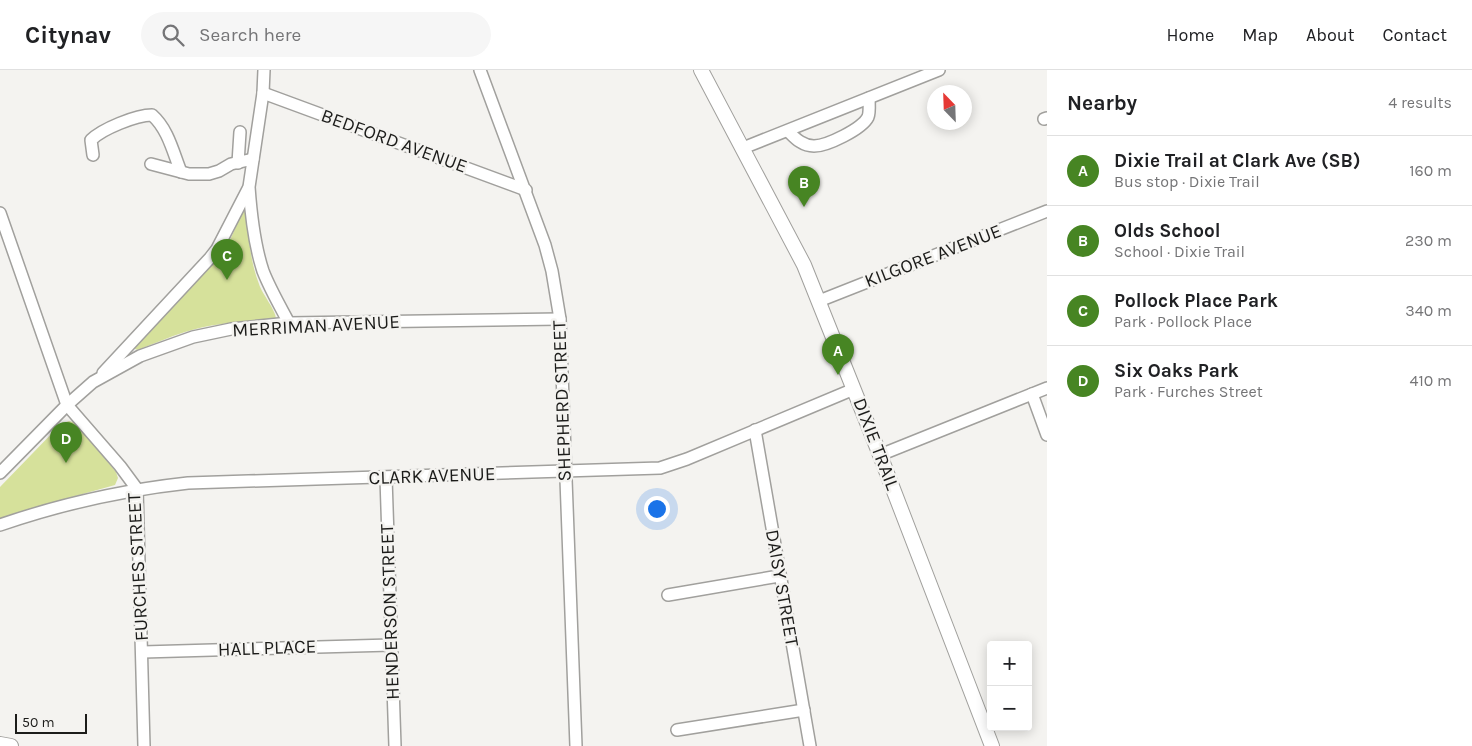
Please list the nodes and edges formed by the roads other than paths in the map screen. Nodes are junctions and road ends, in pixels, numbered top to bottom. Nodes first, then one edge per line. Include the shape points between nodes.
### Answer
1 (264, 70) edge
2 (480, 70) edge
3 (701, 70) edge
4 (939, 70) edge
5 (263, 93) junction
6 (869, 98) junction
7 (788, 131) junction
8 (240, 132) dead end
9 (743, 148) junction
10 (94, 154) dead end
11 (253, 159) junction
12 (238, 163) junction
13 (151, 164) dead end
14 (181, 172) junction
15 (249, 187) junction
16 (526, 190) junction
17 (1047, 211) edge
18 (0, 213) edge
19 (819, 301) junction
20 (560, 318) junction
21 (289, 323) junction
22 (94, 382) junction
23 (1047, 388) edge
24 (854, 389) junction
25 (1032, 394) junction
26 (67, 405) junction
27 (755, 430) junction
28 (1047, 434) edge
29 (880, 455) junction
30 (565, 472) junction
31 (0, 473) edge
32 (386, 478) junction
33 (137, 489) junction
34 (0, 525) edge
35 (779, 576) junction
36 (668, 594) dead end
37 (391, 645) junction
38 (143, 652) junction
39 (804, 710) junction
40 (677, 730) dead end
41 (0, 744) edge
42 (11, 746) edge
43 (144, 746) edge
44 (395, 746) edge
45 (576, 746) edge
46 (810, 746) edge
47 (992, 746) edge

1 - 5 street
2 - 16 street, SHEPHERD STREET
3 - 9 main road, DIXIE TRAIL
4 - 6 street
5 - 11 street
5 - 16 street, BEDFORD AVENUE
6 - 7 street
6 - 7 street via 868,117 862,124 829,141 814,146 805,144
7 - 9 street
8 - 12 street
9 - 19 main road, DIXIE TRAIL via 793,242
10 - 14 street via 92,140 95,136 143,115 152,115 160,122
11 - 12 street
11 - 15 street
12 - 14 street via 209,174
13 - 14 street
15 - 21 street via 259,259
15 - 22 street via 210,258
16 - 20 street, SHEPHERD STREET via 548,254
17 - 19 street, KILGORE AVENUE
18 - 26 street, FURCHES STREET
19 - 24 main road, DIXIE TRAIL
20 - 21 street, MERRIMAN AVENUE
20 - 30 street, SHEPHERD STREET
21 - 22 street, MERRIMAN AVENUE via 193,337 140,356
22 - 26 street, MERRIMAN AVENUE
23 - 25 street
24 - 27 street, CLARK AVENUE
24 - 29 main road, DIXIE TRAIL
25 - 28 street
25 - 29 street
26 - 31 street, MERRIMAN AVENUE
26 - 33 street, FURCHES STREET
27 - 30 street, CLARK AVENUE via 660,468
27 - 35 street, DAISY STREET
29 - 47 main road, DIXIE TRAIL
30 - 32 street, CLARK AVENUE
30 - 45 street, SHEPHERD STREET
32 - 33 street, CLARK AVENUE via 188,483
32 - 37 street, HENDERSON STREET
33 - 34 street, CLARK AVENUE via 68,504
33 - 38 street, FURCHES STREET
35 - 36 street
35 - 39 street, DAISY STREET
37 - 38 street, HALL PLACE
37 - 44 street, HENDERSON STREET
38 - 43 street, FURCHES STREET
39 - 40 street
39 - 46 street, DAISY STREET
41 - 42 main road

